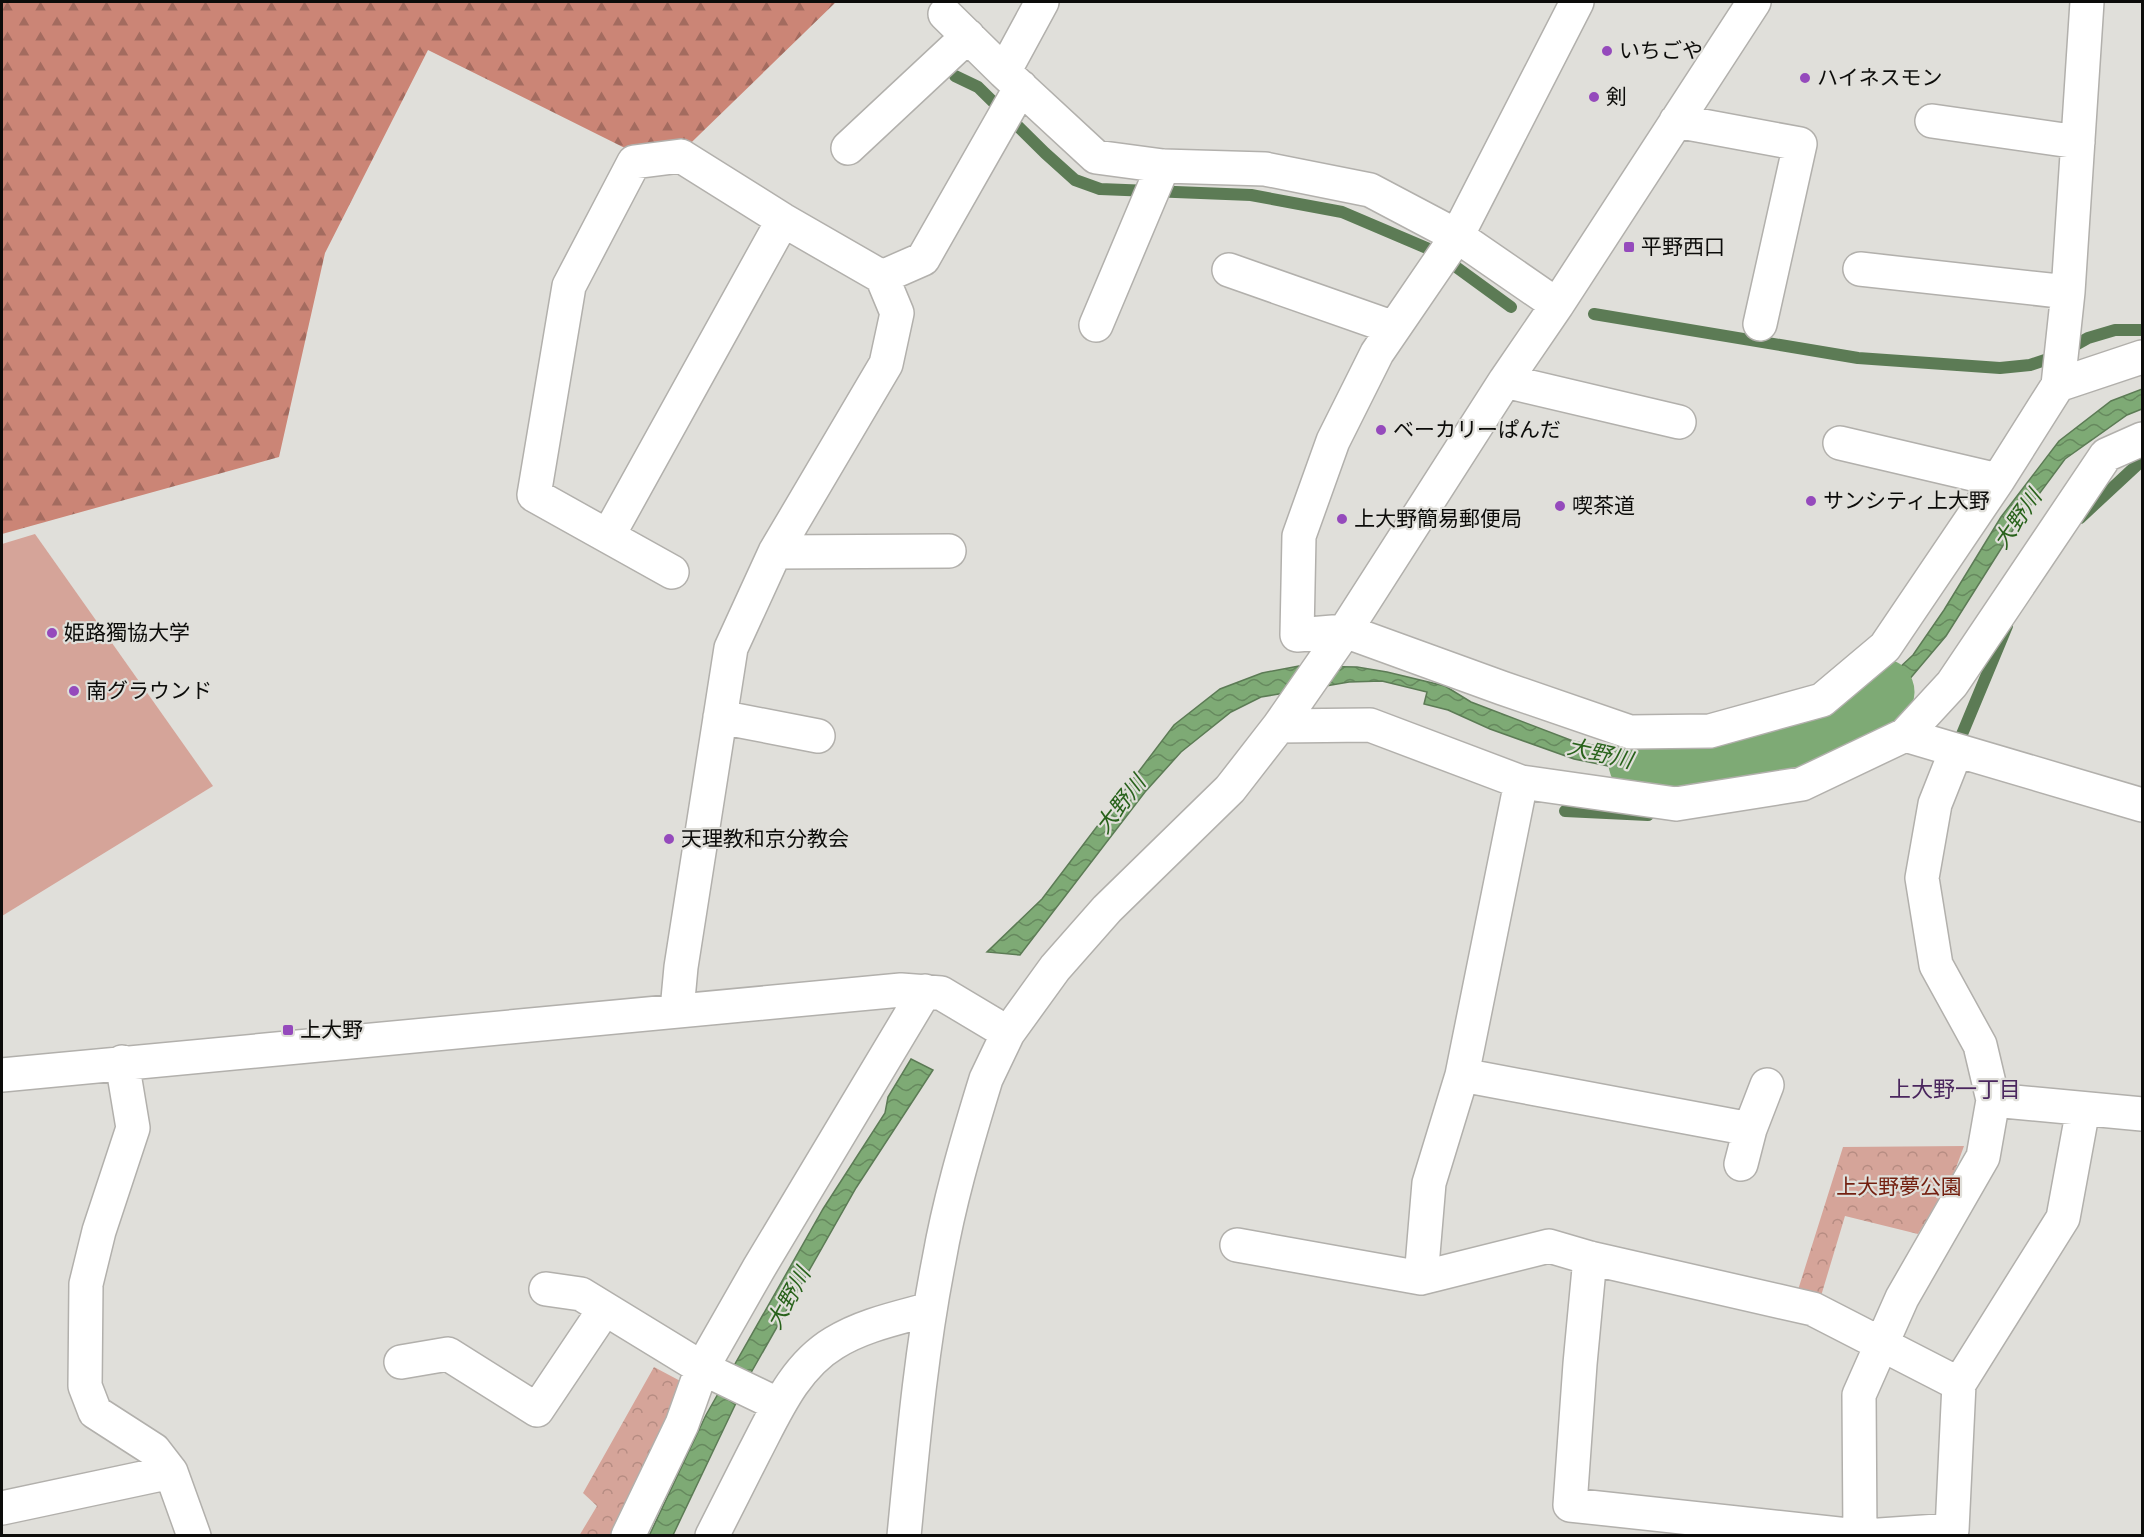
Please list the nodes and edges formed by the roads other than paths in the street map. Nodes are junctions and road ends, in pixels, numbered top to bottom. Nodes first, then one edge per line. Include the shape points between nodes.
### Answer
1 (1042, 2) edge
2 (1577, 2) edge
3 (1754, 2) edge
4 (2087, 2) edge
5 (1012, 79) junction
6 (1676, 121) junction
7 (1932, 121) dead end
8 (2078, 142) junction
9 (848, 148) dead end
10 (1163, 166) junction
11 (783, 220) junction
12 (1457, 236) junction
13 (1860, 269) dead end
14 (1229, 270) dead end
15 (882, 277) junction
16 (2068, 292) junction
17 (1557, 305) junction
18 (1760, 324) dead end
19 (1096, 325) dead end
20 (1395, 328) junction
21 (2142, 357) edge
22 (1505, 381) junction
23 (2058, 385) junction
24 (1679, 422) dead end
25 (2142, 439) edge
26 (1840, 443) dead end
27 (1998, 480) junction
28 (608, 536) junction
29 (949, 551) dead end
30 (775, 552) junction
31 (672, 572) dead end
32 (1345, 631) junction
33 (720, 717) junction
34 (1279, 726) junction
35 (1905, 735) junction
36 (819, 736) dead end
37 (1956, 751) junction
38 (1521, 782) junction
39 (2142, 805) edge
40 (925, 991) junction
41 (676, 1010) junction
42 (1008, 1033) junction
43 (122, 1062) junction
44 (2, 1075) edge
45 (1462, 1075) junction
46 (1767, 1085) dead end
47 (1993, 1100) junction
48 (2083, 1109) junction
49 (2142, 1114) edge
50 (1750, 1129) junction
51 (1741, 1164) dead end
52 (1237, 1245) dead end
53 (1590, 1258) junction
54 (1421, 1278) junction
55 (546, 1289) dead end
56 (930, 1309) junction
57 (604, 1310) junction
58 (1882, 1345) junction
59 (401, 1362) dead end
60 (702, 1368) junction
61 (1959, 1384) junction
62 (779, 1405) junction
63 (171, 1472) junction
64 (2, 1508) edge
65 (194, 1536) edge
66 (628, 1536) edge
67 (712, 1536) edge
68 (904, 1536) edge
69 (1858, 1536) edge
70 (1865, 1536) edge

1 - 5 street
2 - 12 street
3 - 6 street
4 - 8 street
5 - 9 street via 956,25
5 - 10 street via 1095,157
5 - 15 street via 923,260
6 - 17 street
6 - 18 street via 1800,144
7 - 8 street
8 - 16 street
10 - 12 street via 1265,169 1370,190
10 - 19 street
11 - 15 street
11 - 28 street
11 - 28 street via 681,156 634,162 569,286 534,495
12 - 17 street
12 - 20 street
13 - 16 street
14 - 20 street
15 - 30 street via 897,314 886,364
16 - 23 street
17 - 22 street
20 - 32 street via 1377,353 1333,441 1299,536 1297,635
21 - 23 street
22 - 24 street
22 - 32 street
23 - 27 street
25 - 35 street via 2106,455 1952,684
26 - 27 street
27 - 32 street via 1885,647 1822,700 1710,731 1630,732
28 - 31 street
29 - 30 street
30 - 33 street via 731,648
32 - 34 street
33 - 36 street
33 - 41 street
34 - 38 street via 1370,725
34 - 42 street via 1230,789 1107,909 1055,968
35 - 37 street
35 - 38 street via 1802,784 1676,804
37 - 39 street
37 - 47 street via 1935,804 1922,878 1936,965 1980,1045
38 - 45 street
40 - 41 street
40 - 42 street via 941,993
40 - 60 street
41 - 43 street
42 - 56 street via 986,1079 971,1130
43 - 44 street
43 - 63 street via 133,1128 86,1284 85,1386 95,1412 154,1450
45 - 50 street
45 - 54 street via 1429,1183
46 - 50 street
47 - 48 street
47 - 58 street via 1983,1157 1902,1298
48 - 49 street
48 - 61 street via 2063,1218
50 - 51 street
52 - 54 street
53 - 54 street via 1549,1246
53 - 58 street via 1813,1309
53 - 69 street via 1570,1505
55 - 57 street via 581,1294
56 - 62 street via 834,1342 817,1355
56 - 68 street
57 - 59 street via 537,1410 448,1354
57 - 60 street
58 - 61 street
58 - 69 street via 1859,1395
60 - 62 street
60 - 66 street via 682,1424
61 - 70 street via 1953,1530
62 - 67 street
63 - 64 street
63 - 65 street

